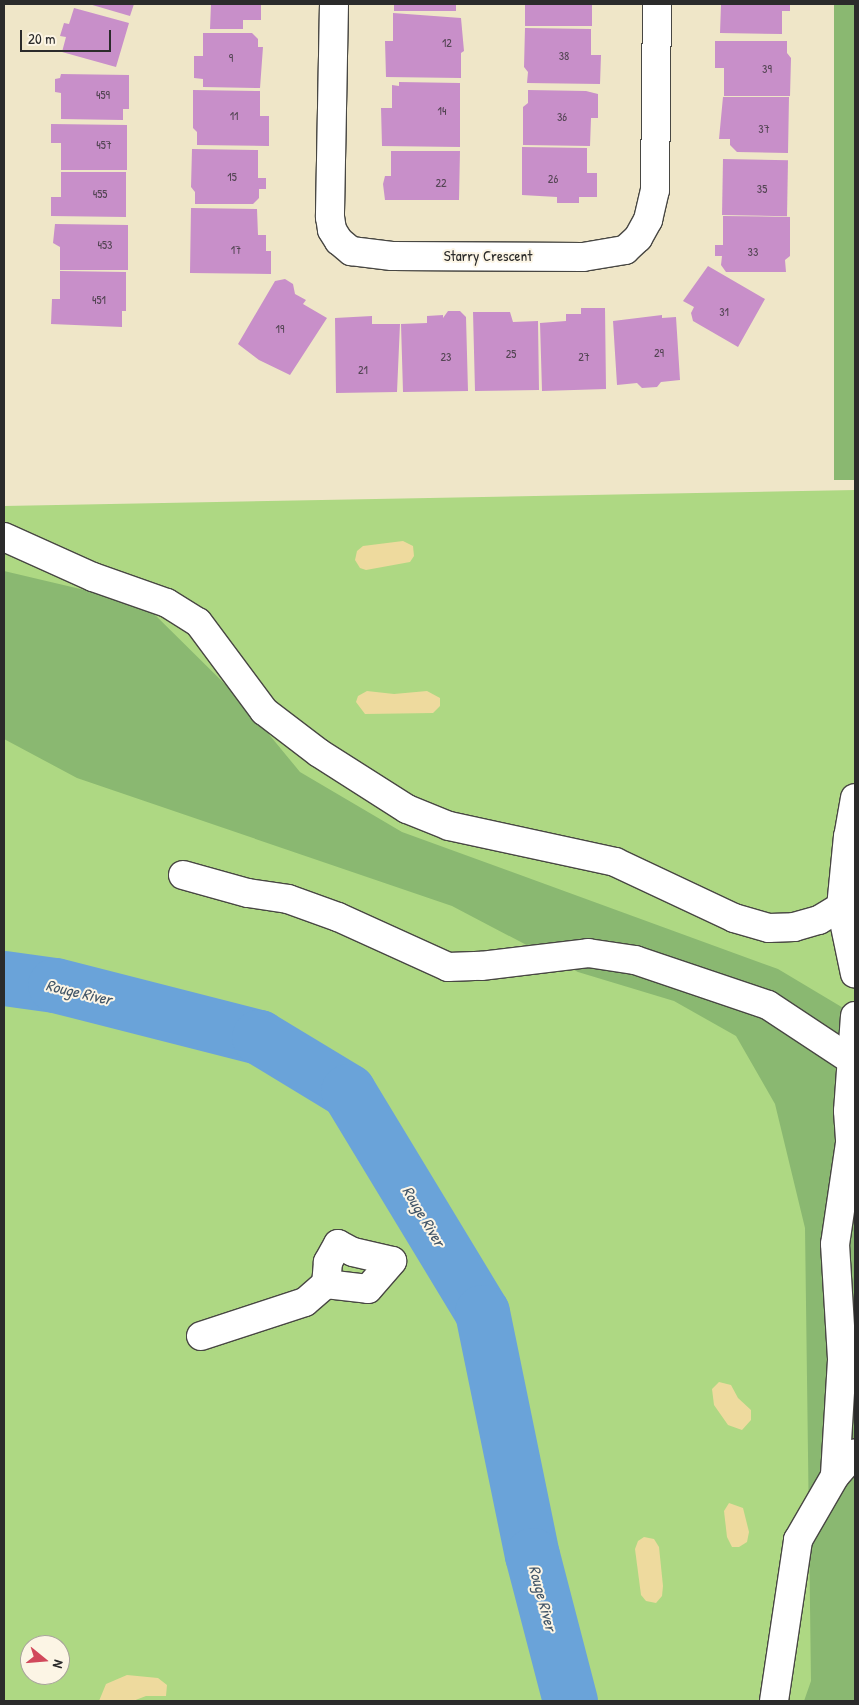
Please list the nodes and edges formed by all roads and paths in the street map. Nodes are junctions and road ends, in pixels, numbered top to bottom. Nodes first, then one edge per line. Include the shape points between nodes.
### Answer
1 (334, 4) edge
2 (657, 4) edge
3 (4, 537) edge
4 (855, 798) edge
5 (183, 875) dead end
6 (841, 908) junction
7 (855, 974) edge
8 (855, 1016) edge
9 (851, 1060) junction
10 (853, 1150) edge
11 (326, 1284) dead end
12 (201, 1336) dead end
13 (855, 1453) edge
14 (835, 1476) junction
15 (774, 1701) edge

1 - 2 street, Starry Crescent via 330,217 332,230 339,241 351,251 392,256 583,257 625,250 638,238 648,220 655,190
3 - 6 street via 93,577 167,603 198,622 264,711 319,753 407,809 449,826 614,862 734,918 769,928 794,927 819,920
4 - 6 street
5 - 9 street via 248,893 288,899 338,917 448,967 588,953 635,960 768,1005
6 - 7 street
8 - 9 street
9 - 10 street via 848,1111
10 - 14 street via 835,1244 842,1360
11 - 12 street via 305,1302
13 - 14 street
14 - 15 street via 798,1540

